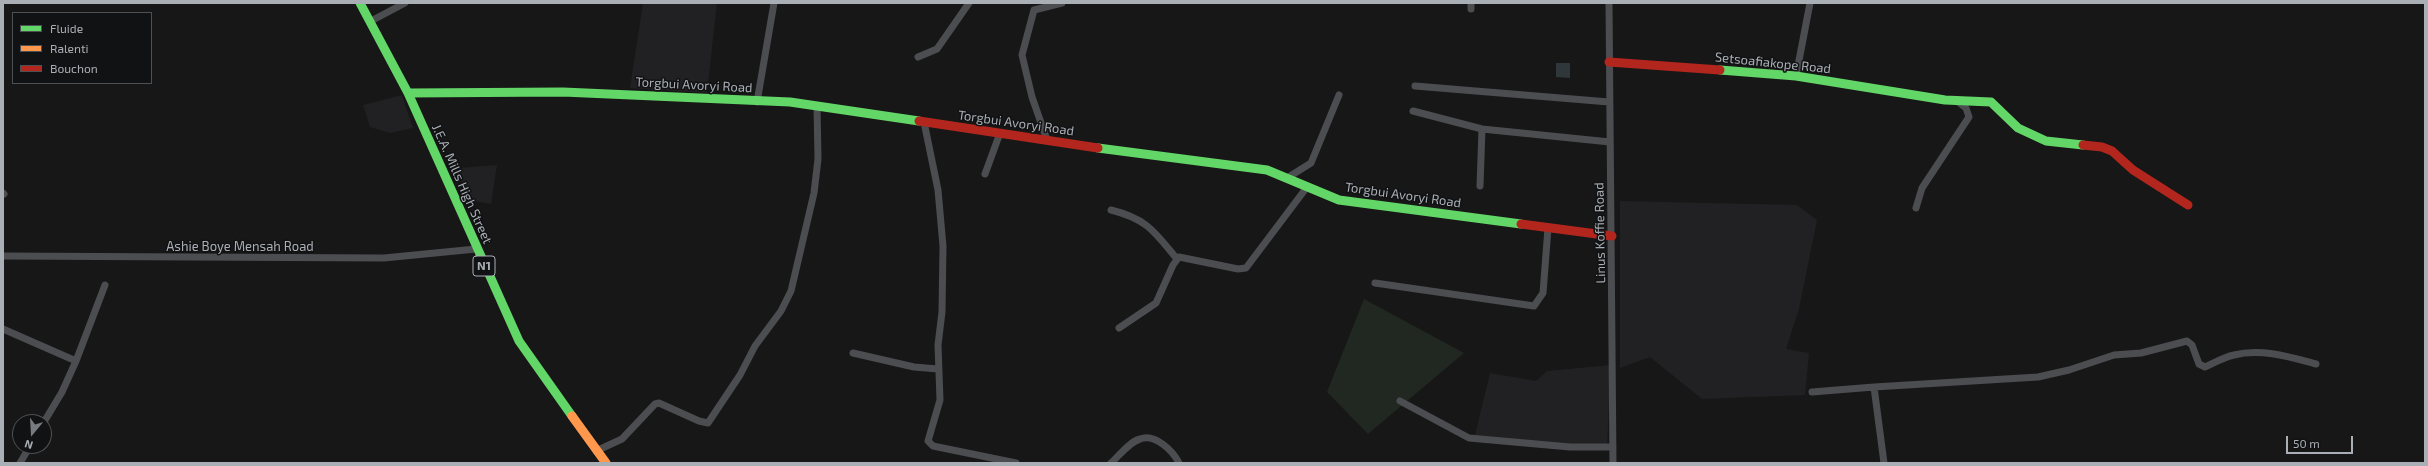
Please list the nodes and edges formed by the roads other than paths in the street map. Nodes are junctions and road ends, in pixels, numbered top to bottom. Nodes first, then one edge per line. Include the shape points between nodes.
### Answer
1 (360, 3) edge
2 (405, 3) edge
3 (774, 3) edge
4 (969, 3) edge
5 (1062, 3) edge
6 (1609, 3) edge
7 (1810, 3) edge
8 (1032, 7) edge
9 (371, 21) junction
10 (918, 57) dead end
11 (1609, 62) junction
12 (1796, 76) junction
13 (1415, 86) dead end
14 (408, 94) junction
15 (1339, 95) dead end
16 (1957, 101) junction
17 (757, 102) junction
18 (1609, 102) junction
19 (817, 106) junction
20 (1413, 111) dead end
21 (924, 122) junction
22 (1482, 130) junction
23 (1000, 134) junction
24 (1047, 140) junction
25 (1610, 142) junction
26 (985, 174) dead end
27 (1287, 178) junction
28 (1480, 186) dead end
29 (1307, 187) junction
30 (2188, 205) dead end
31 (1916, 208) dead end
32 (1111, 210) dead end
33 (1548, 228) junction
34 (1612, 236) junction
35 (476, 249) junction
36 (3, 256) edge
37 (1177, 259) junction
38 (1375, 283) dead end
39 (104, 285) dead end
40 (1119, 328) dead end
41 (3, 329) edge
42 (853, 353) dead end
43 (76, 361) junction
44 (2316, 364) dead end
45 (938, 369) junction
46 (1874, 387) junction
47 (1812, 392) dead end
48 (1400, 401) dead end
49 (49, 414) edge
50 (1613, 447) junction
51 (596, 451) junction
52 (25, 454) edge
53 (20, 463) edge
54 (606, 463) edge
55 (1016, 463) edge
56 (1111, 463) edge
57 (1179, 463) edge
58 (1613, 463) edge
59 (1884, 463) edge

1 - 9 main road, N1
2 - 9 street
3 - 17 street
4 - 10 street via 937,49
5 - 8 street
6 - 11 street, Linus Koffie Road
7 - 12 street
8 - 24 street via 1022,55 1032,97
9 - 14 main road, J.E.A. Mills High Street / N1
11 - 12 main road, Setsoafiakope Road
11 - 18 street, Linus Koffie Road
12 - 16 main road, Setsoafiakope Road
13 - 18 street
14 - 17 main road, Torgbui Avoryi Road via 563,92
14 - 35 main road, J.E.A. Mills High Street / N1
15 - 27 street via 1311,163
16 - 30 main road, Setsoafiakope Road via 1991,102 2018,128 2046,141 2102,147 2112,151 2134,170
16 - 31 street via 1966,108 1969,117 1922,188
17 - 19 main road, Torgbui Avoryi Road via 790,102
18 - 25 street, Linus Koffie Road
19 - 21 main road, Torgbui Avoryi Road
19 - 51 street via 818,159 814,193 791,291 781,311 755,346 740,375 708,423 659,403 655,404 622,439
20 - 22 street
21 - 23 main road, Torgbui Avoryi Road
21 - 45 street via 938,190 942,246 942,312
22 - 25 street
22 - 28 street
23 - 24 main road, Torgbui Avoryi Road
23 - 26 street
24 - 27 main road, Torgbui Avoryi Road via 1267,170
25 - 34 street, Linus Koffie Road
27 - 29 main road, Torgbui Avoryi Road
29 - 33 main road, Torgbui Avoryi Road via 1339,200
29 - 37 street via 1246,268 1238,269 1184,257
32 - 37 street via 1141,220
33 - 34 main road, Torgbui Avoryi Road
33 - 38 street via 1543,293 1534,306
34 - 50 street, Linus Koffie Road
35 - 36 street, Ashie Boye Mensah Road via 384,258
35 - 51 main road, J.E.A. Mills High Street / N1 via 519,341
37 - 40 street via 1156,303
39 - 43 street
41 - 43 street
42 - 45 street via 914,368
43 - 49 street
44 - 46 street via 2262,352 2234,355 2205,367 2199,364 2188,341 2142,352 2114,355 2038,377
45 - 55 street via 940,400 928,434 930,444
46 - 47 street
46 - 59 street
48 - 50 street via 1469,438 1570,447
50 - 58 street, Linus Koffie Road
51 - 54 main road, J.E.A. Mills High Street / N1
52 - 53 street
56 - 57 street via 1138,439 1144,437 1170,449

